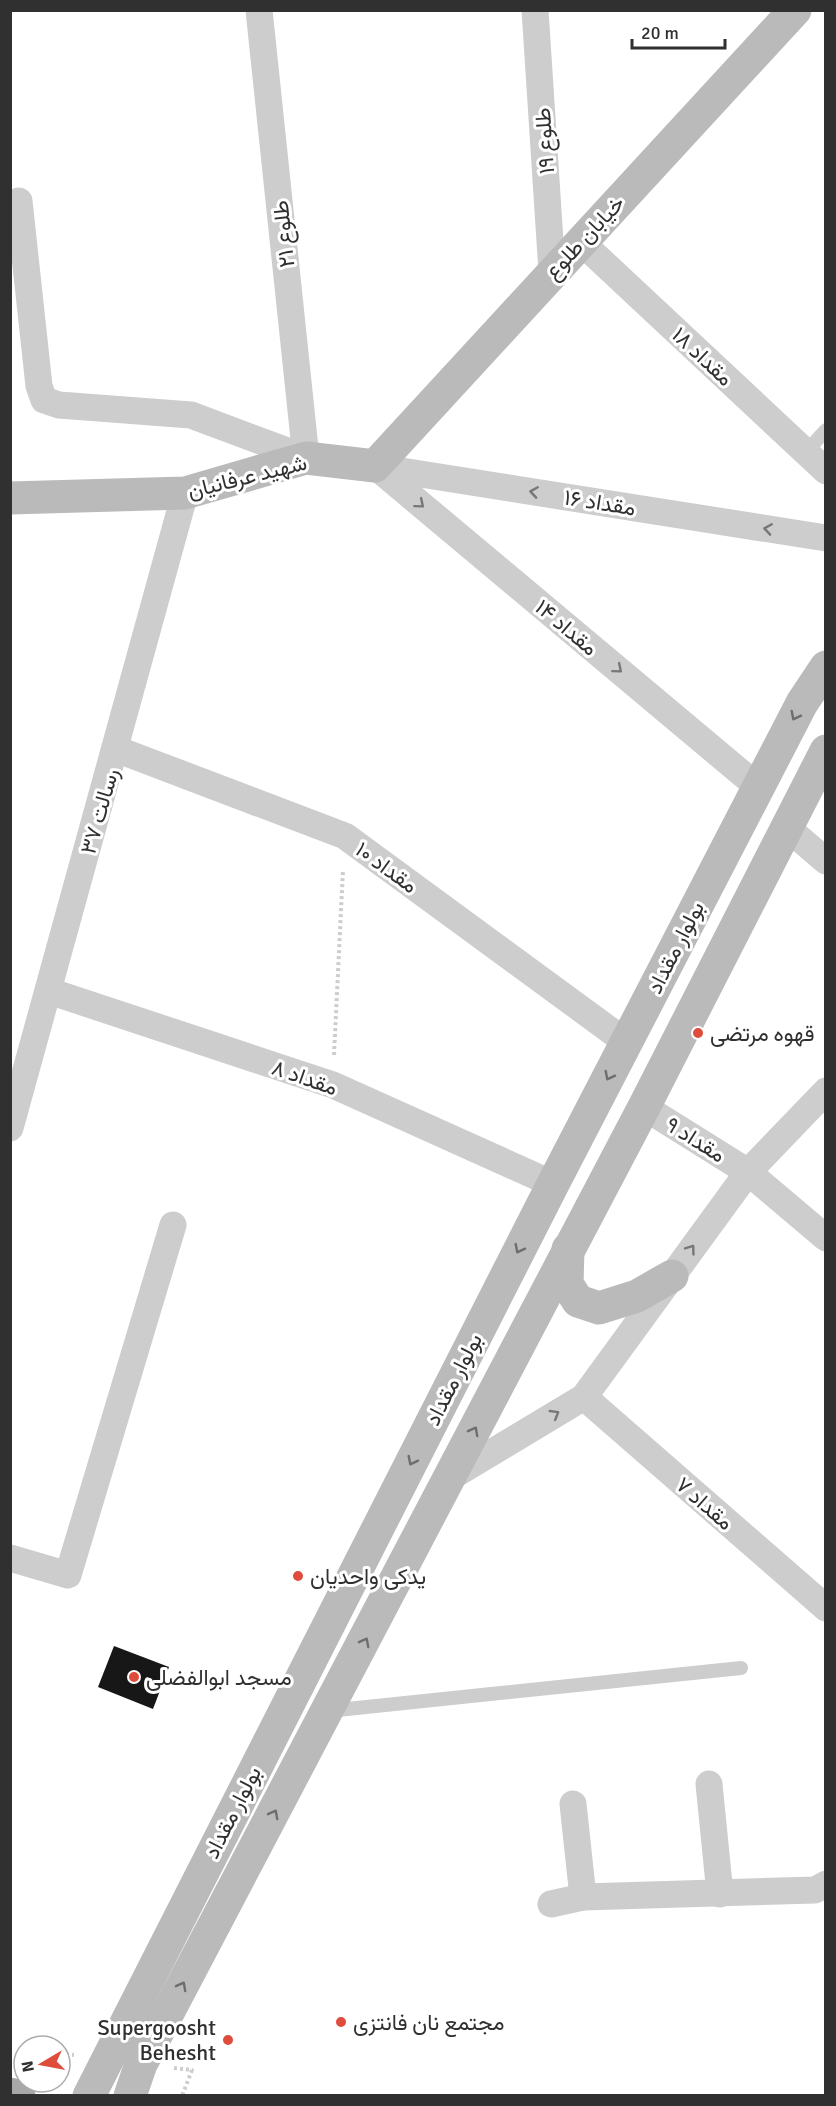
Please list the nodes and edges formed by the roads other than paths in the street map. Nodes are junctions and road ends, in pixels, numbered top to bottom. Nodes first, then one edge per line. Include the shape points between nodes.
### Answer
1 (259, 10) edge
2 (535, 10) edge
3 (795, 10) edge
4 (19, 201) dead end
5 (580, 241) junction
6 (552, 272) junction
7 (825, 430) edge
8 (805, 453) junction
9 (306, 458) junction
10 (375, 466) junction
11 (825, 471) edge
12 (185, 493) junction
13 (10, 498) edge
14 (825, 538) edge
15 (825, 667) edge
16 (116, 750) junction
17 (825, 751) edge
18 (758, 787) junction
19 (785, 826) junction
20 (825, 861) edge
21 (49, 991) junction
22 (626, 1042) junction
23 (825, 1091) edge
24 (644, 1107) junction
25 (10, 1128) edge
26 (748, 1172) junction
27 (553, 1184) junction
28 (173, 1225) dead end
29 (825, 1238) edge
30 (568, 1248) junction
31 (672, 1276) junction
32 (584, 1397) junction
33 (451, 1477) junction
34 (10, 1558) edge
35 (825, 1608) edge
36 (741, 1668) dead end
37 (328, 1711) junction
38 (709, 1784) dead end
39 (573, 1804) dead end
40 (825, 1884) edge
41 (720, 1894) junction
42 (583, 1897) junction
43 (551, 1904) dead end
44 (10, 2094) edge
45 (19, 2096) edge
46 (88, 2096) edge
47 (130, 2096) edge

1 - 9 street, طلوع ۲۱
2 - 6 street, طلوع ۱۹
3 - 5 main road, خیابان طلوع
4 - 9 street via 39,386 44,400 58,405 191,416
5 - 6 main road, خیابان طلوع
5 - 8 street, مقداد ۱۸
6 - 10 main road, خیابان طلوع
7 - 8 lane
8 - 11 street, مقداد ۱۸
9 - 10 main road, شهید عرفانیان
9 - 12 main road, شهید عرفانیان
14 -> 10 street, مقداد ۱۶
10 -> 18 street, مقداد ۱۴
12 - 13 main road, شهید عرفانیان
12 - 16 street, رسالت ۳۷
15 -> 18 main road, بولوار مقداد
16 - 21 street, رسالت ۳۷
16 - 22 street, مقداد ۱۰ via 345,836
17 - 19 main road, بولوار مقداد
18 - 22 main road, بولوار مقداد
19 - 20 street
19 - 24 main road, بولوار مقداد
21 - 25 street, رسالت ۳۷
21 - 27 street, مقداد ۸ via 333,1085
22 -> 27 main road, بولوار مقداد
23 - 26 street
24 - 26 street, مقداد ۹
24 - 30 main road, بولوار مقداد
26 - 29 street, مقداد ۹
31 -> 26 street
27 -> 46 main road, بولوار مقداد
28 - 34 street via 68,1575
30 - 31 main road via 567,1284 578,1301 599,1308 637,1296
33 -> 30 main road, بولوار مقداد
31 - 32 street
33 -> 32 street
32 - 35 street, مقداد ۷
37 -> 33 main road, بولوار مقداد
36 - 37 lane
47 -> 37 main road, بولوار مقداد via 141,2064
38 - 41 street
39 - 42 street
40 - 41 street via 815,1890
41 - 42 street
42 - 43 street
44 - 45 main road

